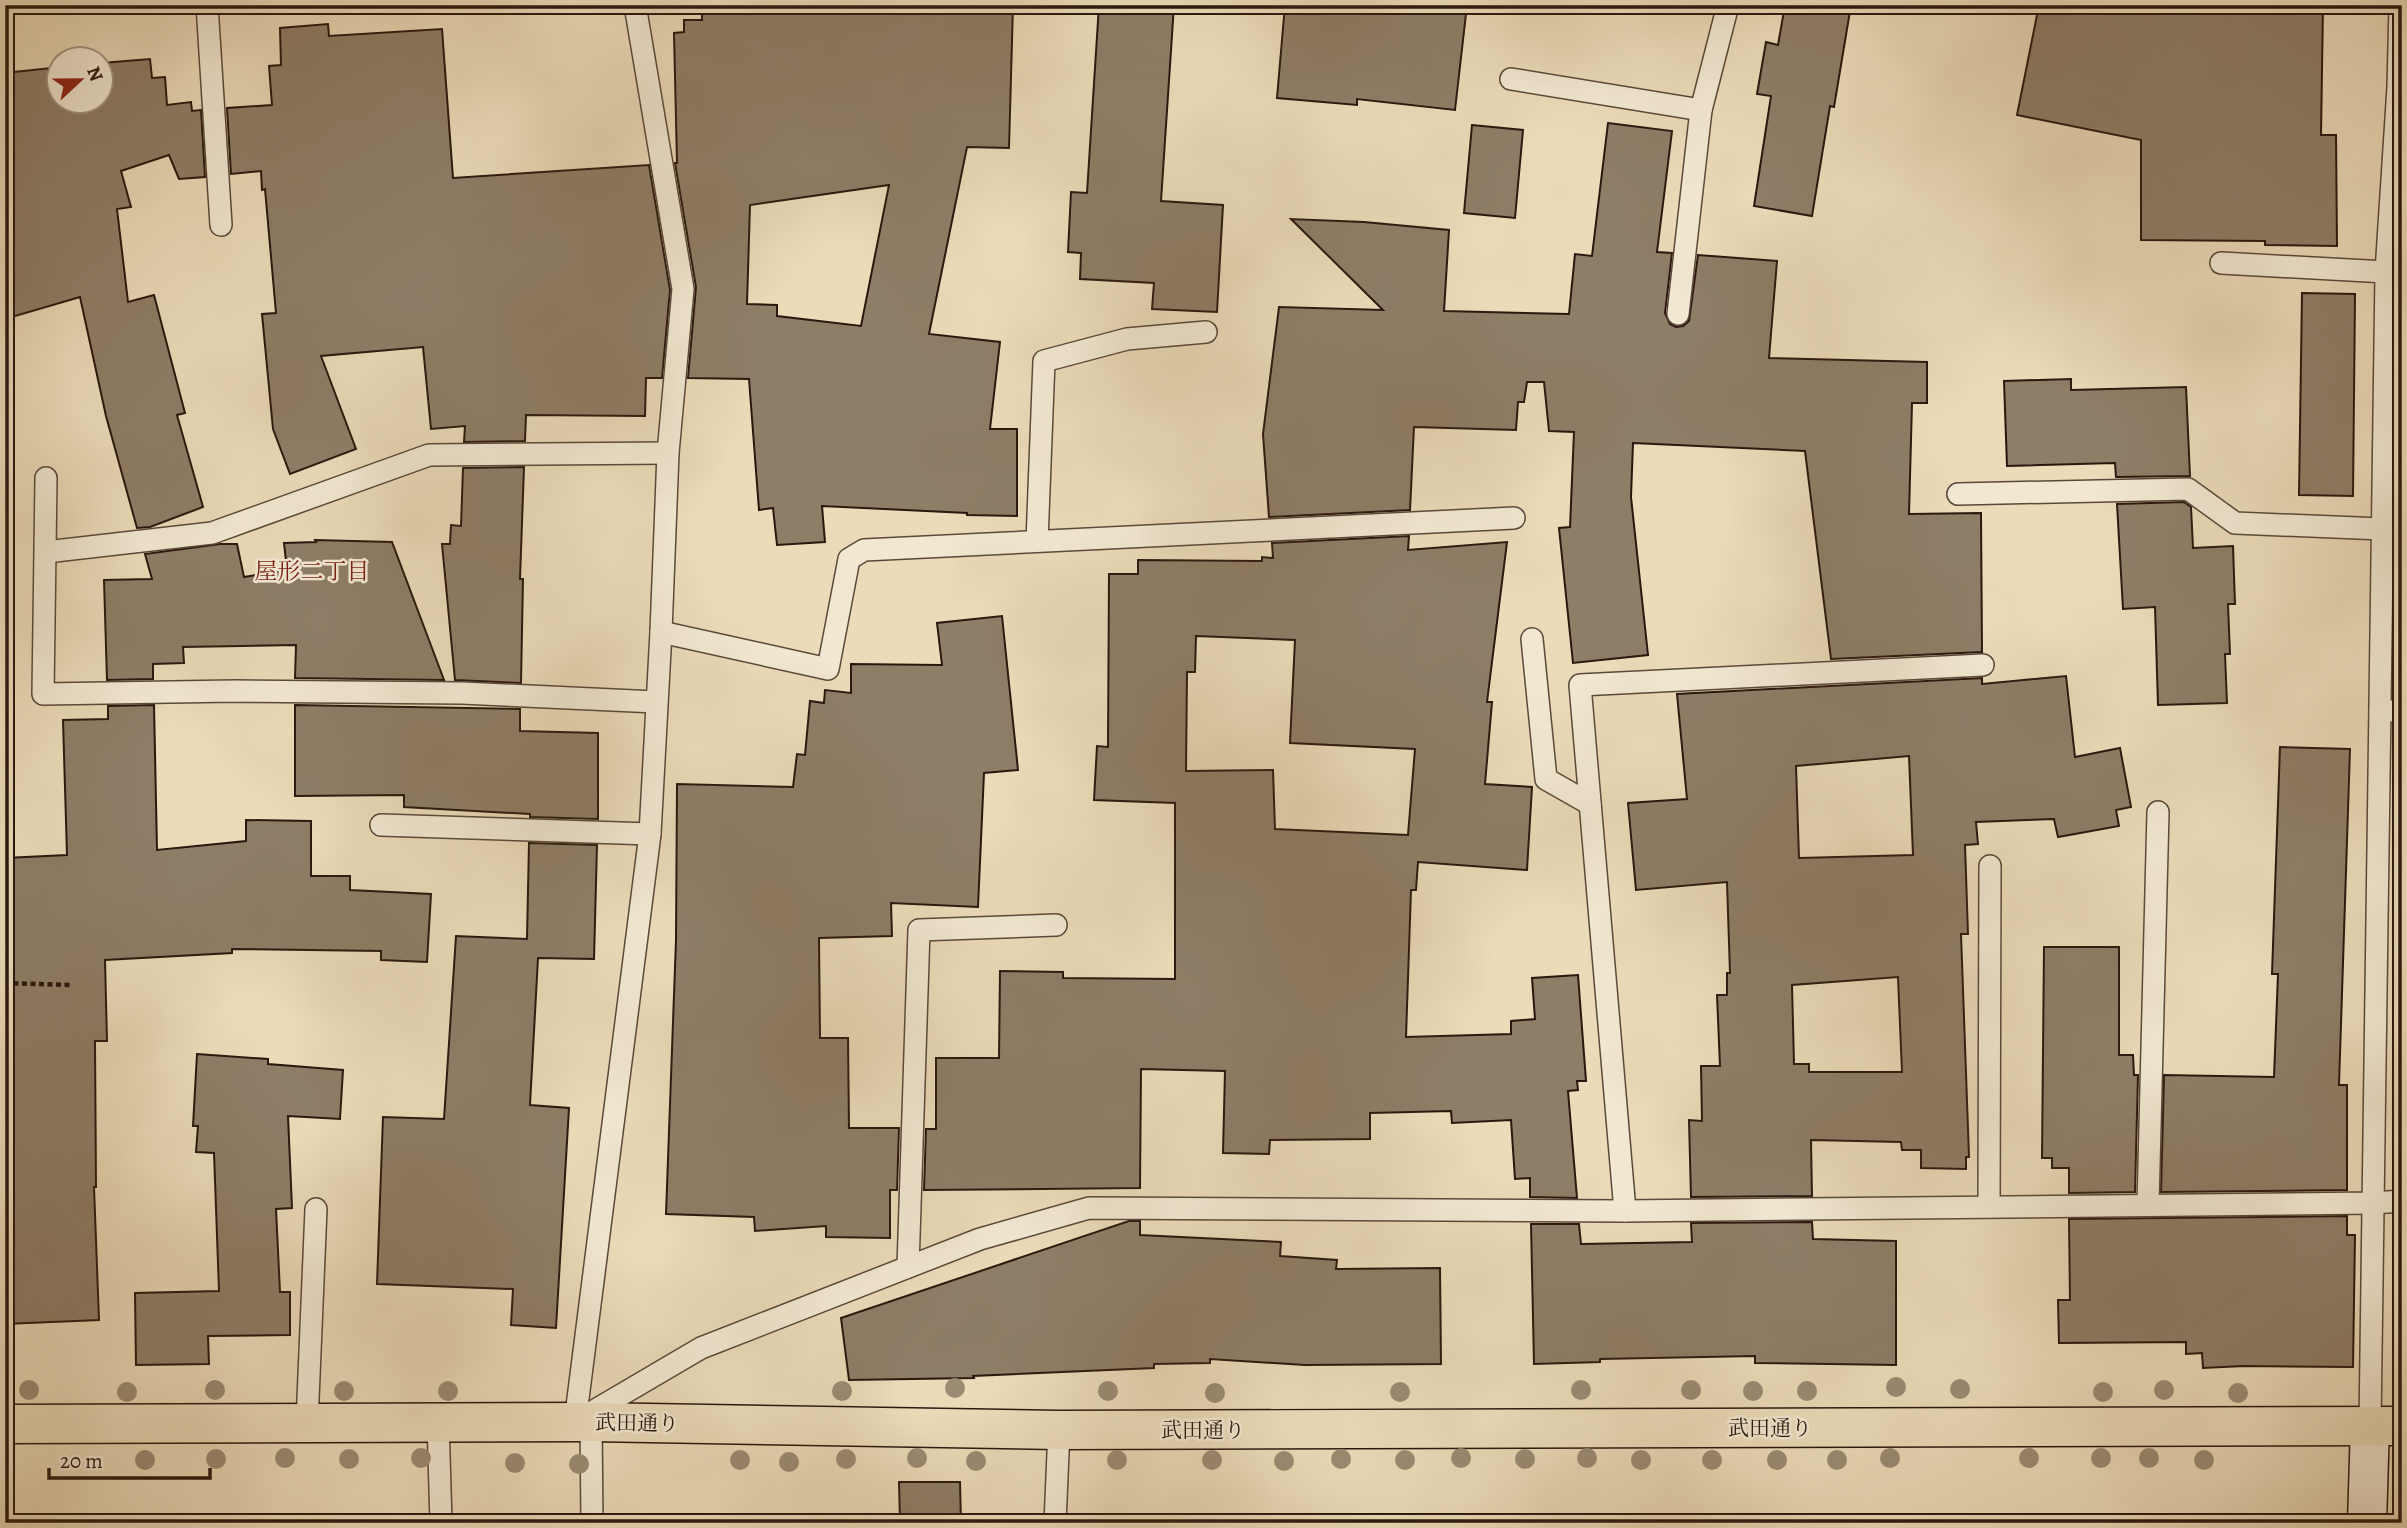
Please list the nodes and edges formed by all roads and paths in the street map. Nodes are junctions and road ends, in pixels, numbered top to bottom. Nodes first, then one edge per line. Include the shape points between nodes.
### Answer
1 (207, 5) edge
2 (635, 5) edge
3 (1728, 5) edge
4 (2400, 5) edge
5 (1511, 79) dead end
6 (2400, 87) edge
7 (1701, 110) junction
8 (221, 225) dead end
9 (2221, 262) dead end
10 (2386, 272) junction
11 (1678, 314) dead end
12 (1206, 332) dead end
13 (668, 453) junction
14 (46, 478) dead end
15 (1958, 494) dead end
16 (1514, 518) dead end
17 (2382, 529) junction
18 (1037, 541) junction
19 (46, 552) junction
20 (662, 632) junction
21 (1532, 639) dead end
22 (1983, 665) dead end
23 (656, 702) junction
24 (2380, 711) junction
25 (2402, 711) edge
26 (1590, 804) junction
27 (2158, 812) dead end
28 (381, 825) dead end
29 (650, 834) junction
30 (1990, 866) dead end
31 (1056, 925) dead end
32 (5, 983) edge
33 (70, 985) dead end
34 (2402, 1201) edge
35 (2373, 1203) junction
36 (2148, 1205) junction
37 (1989, 1207) junction
38 (316, 1209) dead end
39 (1625, 1211) junction
40 (908, 1267) junction
41 (438, 1422) junction
42 (583, 1422) junction
43 (307, 1423) junction
44 (5, 1424) edge
45 (2386, 1426) edge
46 (1059, 1430) junction
47 (441, 1523) edge
48 (592, 1523) edge
49 (1055, 1523) edge
50 (2367, 1523) edge

1 - 8 lane
2 - 13 lane via 683,289
3 - 7 lane
4 - 6 lane
5 - 7 lane
6 - 10 lane
7 - 11 lane
9 - 10 lane
10 - 17 lane
12 - 18 lane via 1127,338 1044,361
13 - 19 lane via 429,455 212,533
13 - 20 lane
14 - 19 lane
15 - 17 lane via 2188,489 2235,523
16 - 18 lane
17 - 24 lane
18 - 20 lane via 864,550 849,559 828,669
19 - 23 lane via 43,694 462,693
20 - 23 lane
21 - 26 lane via 1546,779
22 - 26 lane via 1580,685
23 - 29 lane
24 - 25 lane
24 - 35 lane
26 - 39 lane
27 - 36 lane
28 - 29 lane
29 - 42 lane
30 - 37 lane
31 - 40 lane via 919,930
32 - 33 path
34 - 35 lane
35 - 36 lane
35 - 45 lane
36 - 37 lane
37 - 39 lane
38 - 43 lane
39 - 40 lane via 1089,1208 980,1239
40 - 42 lane via 701,1348
41 - 42 main road, 武田通り
41 - 43 main road, 武田通り
41 - 47 lane
42 - 46 main road, 武田通り
42 - 48 lane
43 - 44 main road, 武田通り
45 - 46 main road, 武田通り
45 - 50 main road
46 - 49 lane

